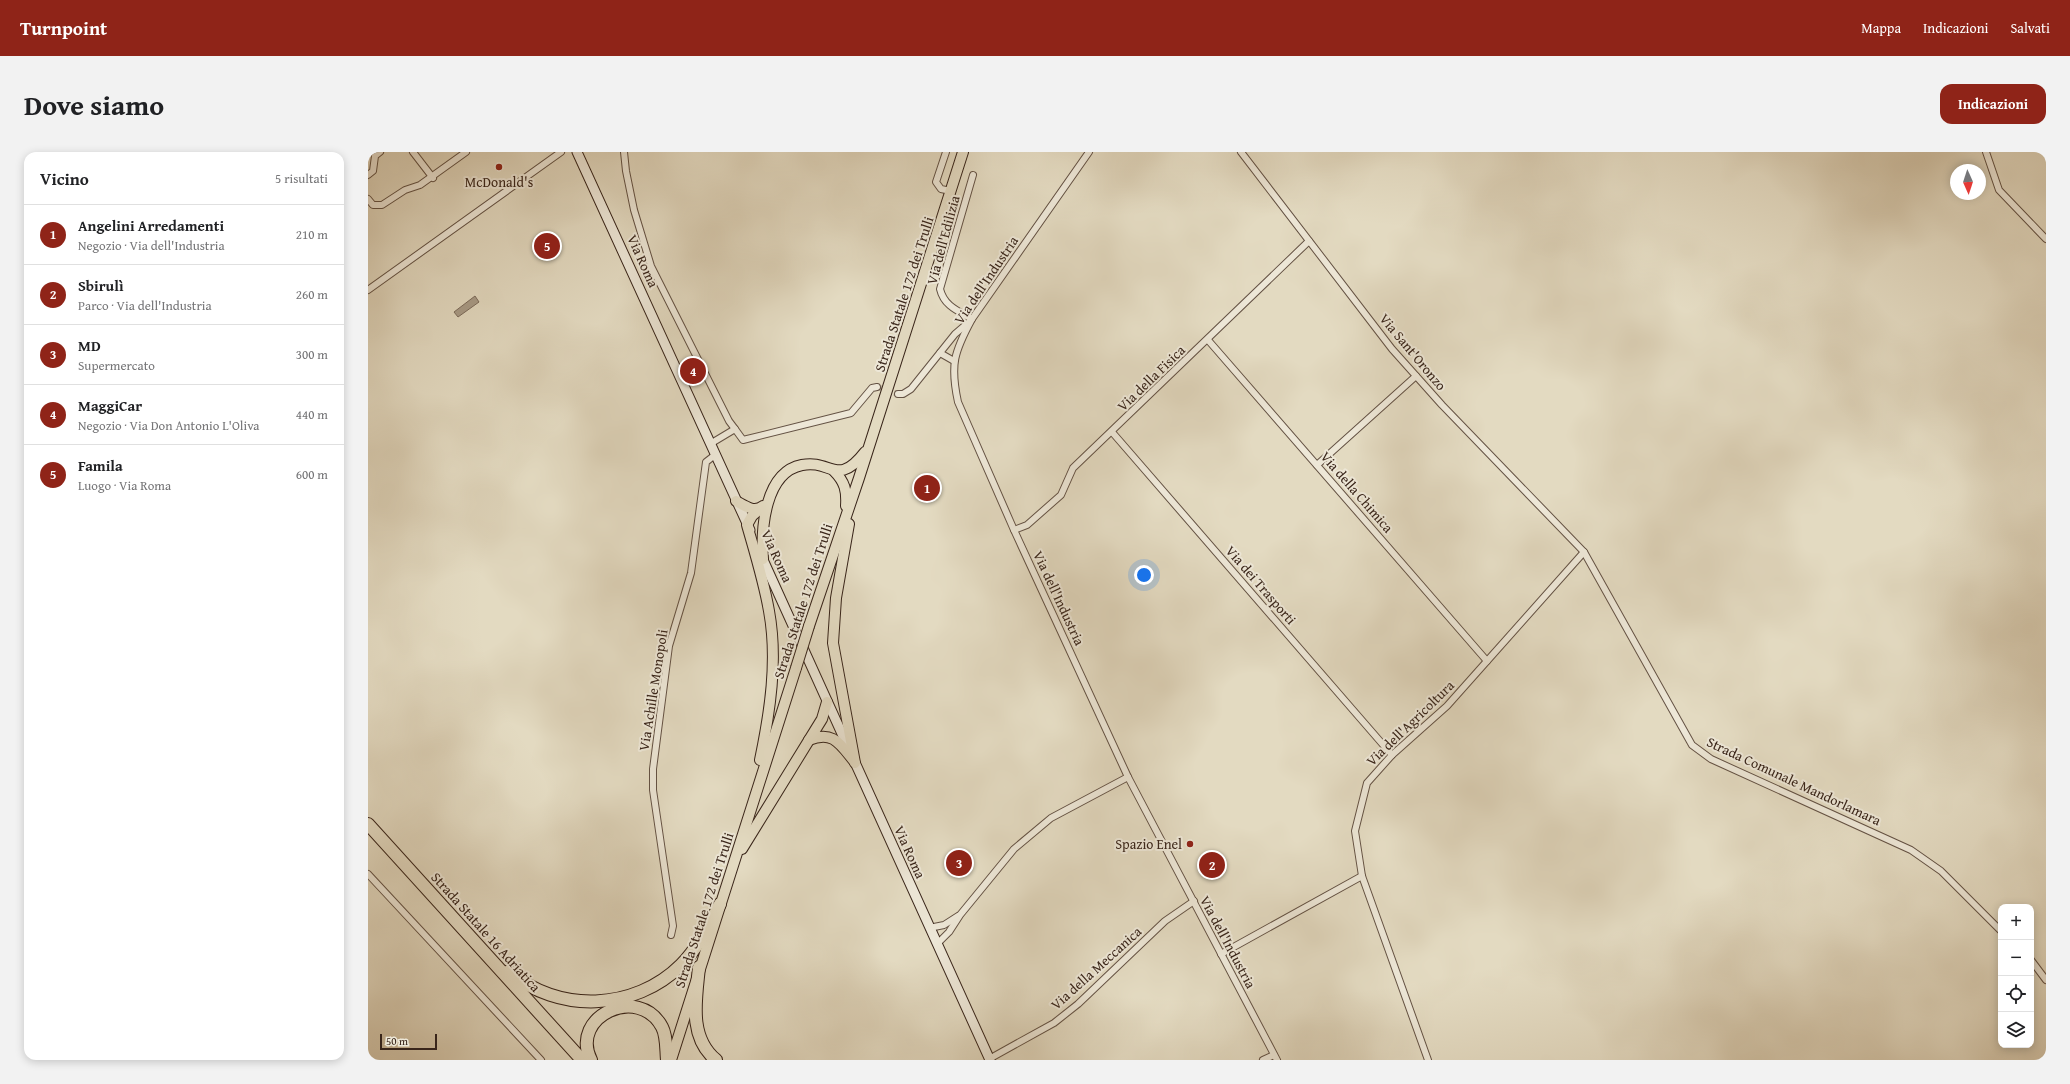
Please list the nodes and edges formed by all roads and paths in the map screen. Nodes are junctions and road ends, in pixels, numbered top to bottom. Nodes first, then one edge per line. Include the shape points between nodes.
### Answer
1 (413, 152) edge
2 (466, 152) edge
3 (562, 152) edge
4 (577, 152) edge
5 (624, 152) edge
6 (946, 152) edge
7 (963, 152) edge
8 (1089, 152) edge
9 (1241, 152) edge
10 (1986, 152) edge
11 (377, 154) edge
12 (368, 175) edge
13 (974, 176) dead end
14 (433, 178) junction
15 (951, 192) junction
16 (368, 199) edge
17 (2046, 239) edge
18 (1309, 241) junction
19 (368, 290) edge
20 (972, 319) junction
21 (1208, 340) junction
22 (940, 353) junction
23 (954, 361) junction
24 (1416, 376) junction
25 (877, 387) dead end
26 (898, 394) dead end
27 (735, 429) junction
28 (1112, 432) junction
29 (710, 444) junction
30 (870, 446) junction
31 (715, 455) junction
32 (1317, 465) junction
33 (834, 471) junction
34 (859, 478) junction
35 (736, 501) junction
36 (769, 501) junction
37 (760, 508) junction
38 (747, 524) junction
39 (844, 525) junction
40 (1014, 530) junction
41 (1584, 552) junction
42 (763, 559) junction
43 (1487, 661) junction
44 (827, 702) junction
45 (809, 740) junction
46 (1392, 755) junction
47 (855, 763) junction
48 (1128, 777) junction
49 (749, 813) junction
50 (368, 824) edge
51 (368, 837) edge
52 (732, 869) junction
53 (368, 874) edge
54 (1362, 876) junction
55 (1194, 901) junction
56 (720, 904) junction
57 (960, 915) junction
58 (929, 928) junction
59 (1998, 928) edge
60 (671, 935) dead end
61 (471, 938) junction
62 (937, 944) junction
63 (1221, 954) junction
64 (2034, 964) edge
65 (699, 967) junction
66 (2046, 980) edge
67 (1276, 1057) edge
68 (990, 1059) edge
69 (541, 1060) edge
70 (573, 1060) edge
71 (582, 1060) edge
72 (591, 1060) edge
73 (667, 1060) edge
74 (671, 1060) edge
75 (716, 1060) edge
76 (1263, 1060) edge
77 (1428, 1060) edge

1 - 14 street
2 - 14 street
3 - 19 street
4 - 29 street, Via Roma
5 - 27 street via 634,210 651,266
6 - 15 street via 936,182 941,189
7 - 15 main road, Strada Statale 172 dei Trulli
8 - 20 street, Via dell'Industria
9 - 18 street, Via Sant'Oronzo
10 - 17 street via 1999,190
11 - 12 street via 373,171
13 - 20 street, Via dell'Edilizia via 940,289 947,304
14 - 16 street via 405,190 382,205 373,205
15 - 30 main road, Strada Statale 172 dei Trulli
18 - 21 street, Via della Fisica
18 - 24 street, Via Sant'Oronzo via 1392,349
20 - 22 street via 955,334
20 - 23 street, Via dell'Industria
21 - 28 street, Via della Fisica
21 - 32 street, Via della Chimica
22 - 23 street
22 - 26 street via 911,389
23 - 40 street, Via dell'Industria via 954,383 958,402
24 - 32 street
24 - 41 street, Via Sant'Oronzo
25 - 27 street via 872,388 852,414 743,440
27 - 29 street
28 - 40 street, Via della Fisica via 1073,468 1061,495 1027,525
28 - 46 street, Via dei Trasporti
29 - 31 street, Via Roma
30 - 33 main road via 856,464 845,470
30 - 34 main road, Strada Statale 172 dei Trulli
31 - 35 street, Via Roma
31 - 60 street, Via Achille Monopoli via 706,462 691,573 669,646 653,769 653,790 673,926
32 - 43 street, Via della Chimica
33 - 36 main road via 804,464 790,469 780,477
33 - 39 main road via 842,479 847,492
34 - 39 main road, Strada Statale 172 dei Trulli
34 - 47 main road via 836,598 833,643
35 - 37 main road via 751,509
35 - 38 street, Via Roma
36 - 37 main road
36 - 42 main road via 762,538
37 - 38 main road
38 - 42 street, Via Roma
38 - 49 main road via 770,612 773,646 772,680 764,739
39 - 49 main road, Strada Statale 172 dei Trulli, bridge
40 - 48 street, Via dell'Industria
41 - 43 street, Via dell'Agricoltura
41 - 59 street, Strada Comunale Mandorlamara via 1692,745 1711,758 1911,850 1940,871
42 - 44 street, Via Roma
43 - 46 street, Via dell'Agricoltura via 1447,706
44 - 45 main road via 822,719
44 - 47 street, Via Roma
45 - 47 main road via 828,736 836,740
45 - 52 main road via 754,828
46 - 54 street, Via dell'Agricoltura via 1367,783 1355,831
47 - 58 street, Via Roma
48 - 55 street, Via dell'Industria
48 - 57 street via 1051,818 1014,849
49 - 52 main road, Strada Statale 172 dei Trulli
50 - 61 highway, Strada Statale 16 Adriatica
51 - 70 highway, Strada Statale 16 Adriatica
52 - 56 main road, Strada Statale 172 dei Trulli
53 - 69 street
54 - 63 street
54 - 77 street, Via dell'Agricoltura
55 - 63 street, Via dell'Industria
55 - 68 street, Via della Meccanica via 1165,921 1078,1004 1054,1023
56 - 61 highway via 697,945 681,966 650,987 619,1000 568,1000 541,992 515,977
56 - 65 main road, Strada Statale 172 dei Trulli
57 - 58 street via 944,925
57 - 62 street
58 - 62 street, Via Roma
61 - 71 highway, Strada Statale 16 Adriatica
62 - 68 street, Via Roma
63 - 67 street, Via dell'Industria
64 - 66 street
65 - 74 main road, Strada Statale 172 dei Trulli
65 - 75 highway via 694,1008 698,1034 710,1055
67 - 76 street
72 - 73 highway via 588,1054 588,1039 592,1025 603,1013 621,1007 638,1007 653,1014 663,1028

